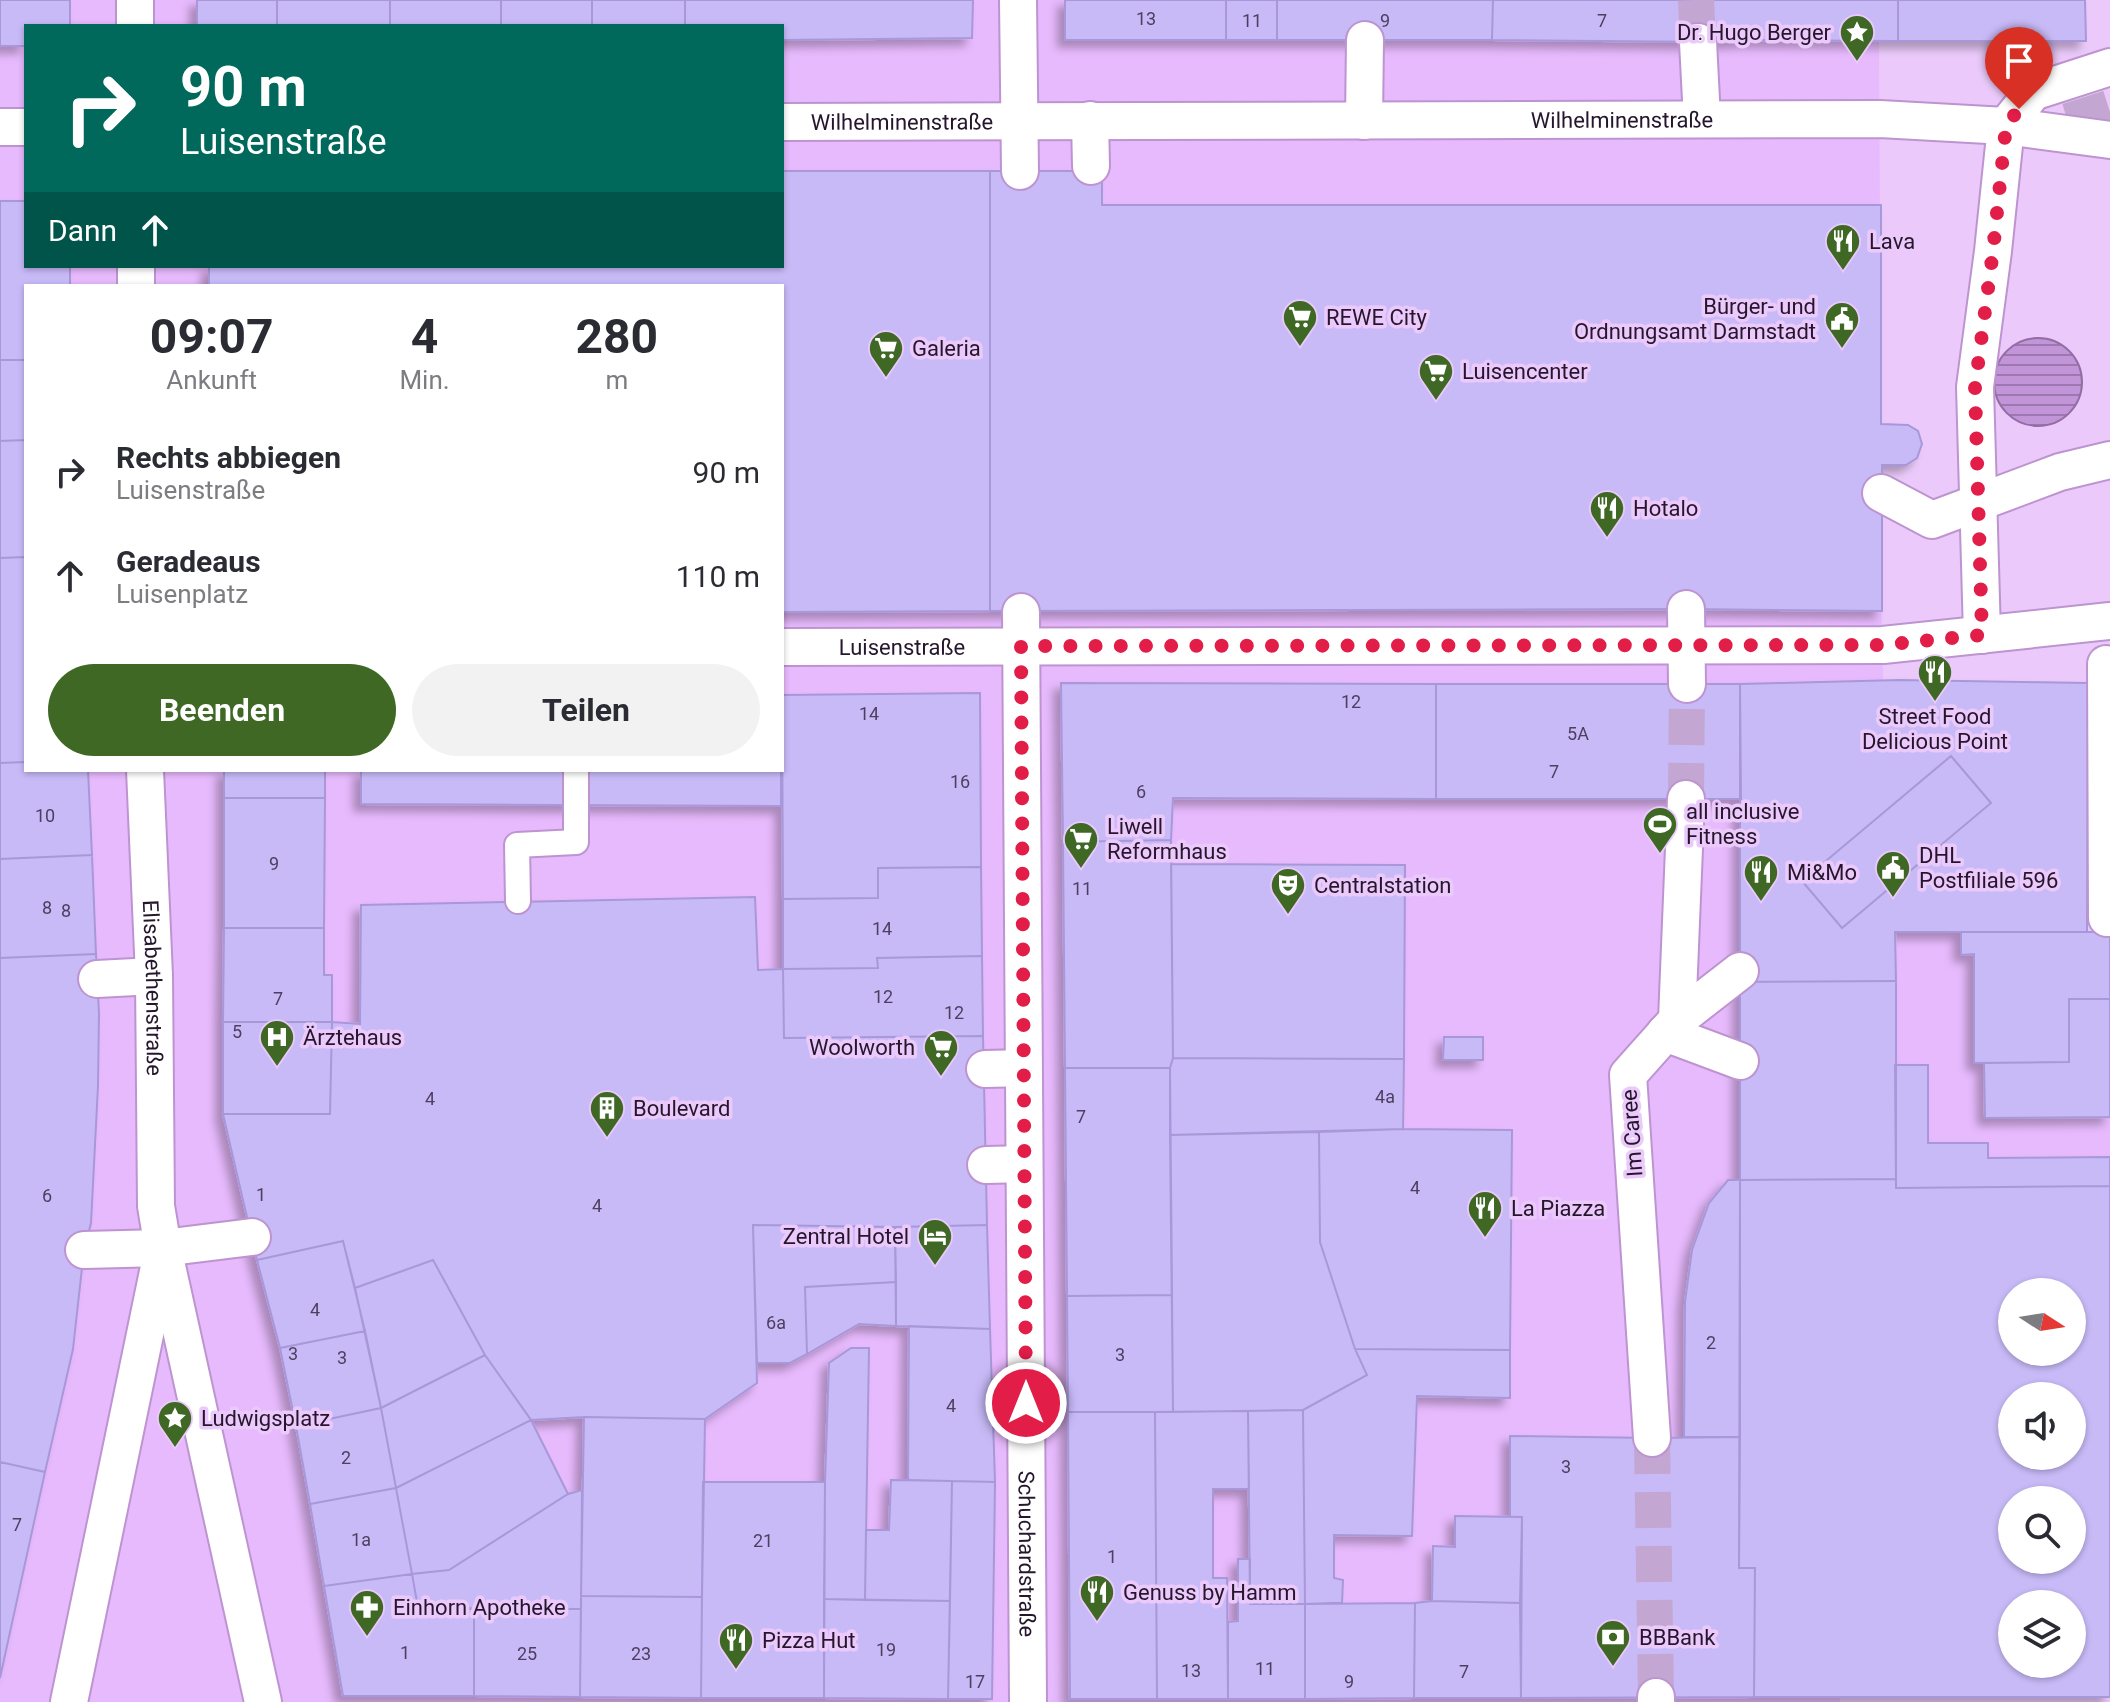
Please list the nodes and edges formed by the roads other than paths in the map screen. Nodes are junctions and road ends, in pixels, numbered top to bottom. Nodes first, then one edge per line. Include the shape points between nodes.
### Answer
1 (135, 0) edge
2 (1018, 0) edge
3 (135, 24) edge
4 (1365, 40) dead end
5 (1698, 42) tunnel mouth
6 (2110, 67) edge
7 (1702, 119) junction
8 (1090, 120) junction
9 (1020, 121) junction
10 (1364, 121) junction
11 (784, 122) edge
12 (2006, 126) junction
13 (0, 127) edge
14 (24, 127) edge
15 (2110, 140) edge
16 (1091, 166) dead end
17 (1020, 171) dead end
18 (2110, 460) edge
19 (1881, 493) dead end
20 (1979, 502) junction
21 (1686, 609) dead end
22 (2110, 621) edge
23 (1021, 629) junction
24 (1982, 635) junction
25 (1687, 644) junction
26 (784, 647) edge
27 (2101, 669) edge
28 (1687, 684) tunnel mouth
29 (145, 772) edge
30 (576, 772) edge
31 (1686, 799) tunnel mouth
32 (518, 901) dead end
33 (2110, 918) edge
34 (1740, 971) dead end
35 (154, 976) junction
36 (97, 979) dead end
37 (1671, 1026) junction
38 (1740, 1061) dead end
39 (1023, 1068) junction
40 (985, 1069) dead end
41 (1024, 1164) junction
42 (986, 1165) dead end
43 (252, 1237) dead end
44 (163, 1248) junction
45 (84, 1250) dead end
46 (1652, 1438) tunnel mouth
47 (69, 1702) edge
48 (263, 1702) edge
49 (1028, 1702) edge

1 - 3 street
2 - 9 street
4 - 10 street
5 - 7 street
6 - 12 street via 2033,92
7 - 10 street, Wilhelminenstraße
7 - 12 street, Wilhelminenstraße via 1880,119
8 - 9 street, Wilhelminenstraße
8 - 10 street, Wilhelminenstraße
8 - 16 street
9 - 11 street, Wilhelminenstraße
9 - 17 street, Wilhelminenstraße
12 - 15 street, Wilhelminenstraße
12 - 20 street via 1975,387
13 - 14 street
18 - 20 street
19 - 20 street via 1932,520
20 - 24 street
21 - 25 street
22 - 24 street, Luisenstraße
23 - 25 street, Luisenstraße
23 - 26 street, Luisenstraße
23 - 39 street, Schuchardstraße
24 - 25 street, Luisenstraße via 1883,645
25 - 28 street
27 - 33 street
29 - 35 street, Elisabethenstraße
30 - 32 lane via 576,842 517,845
31 - 37 street
34 - 37 street, Im Caree
35 - 36 street
35 - 44 street, Elisabethenstraße via 156,1206
37 - 38 street
37 - 46 street, Im Caree via 1628,1075
39 - 40 street
39 - 41 street, Schuchardstraße
41 - 42 street
41 - 49 street, Schuchardstraße
43 - 44 street
44 - 45 street
44 - 47 street
44 - 48 street

